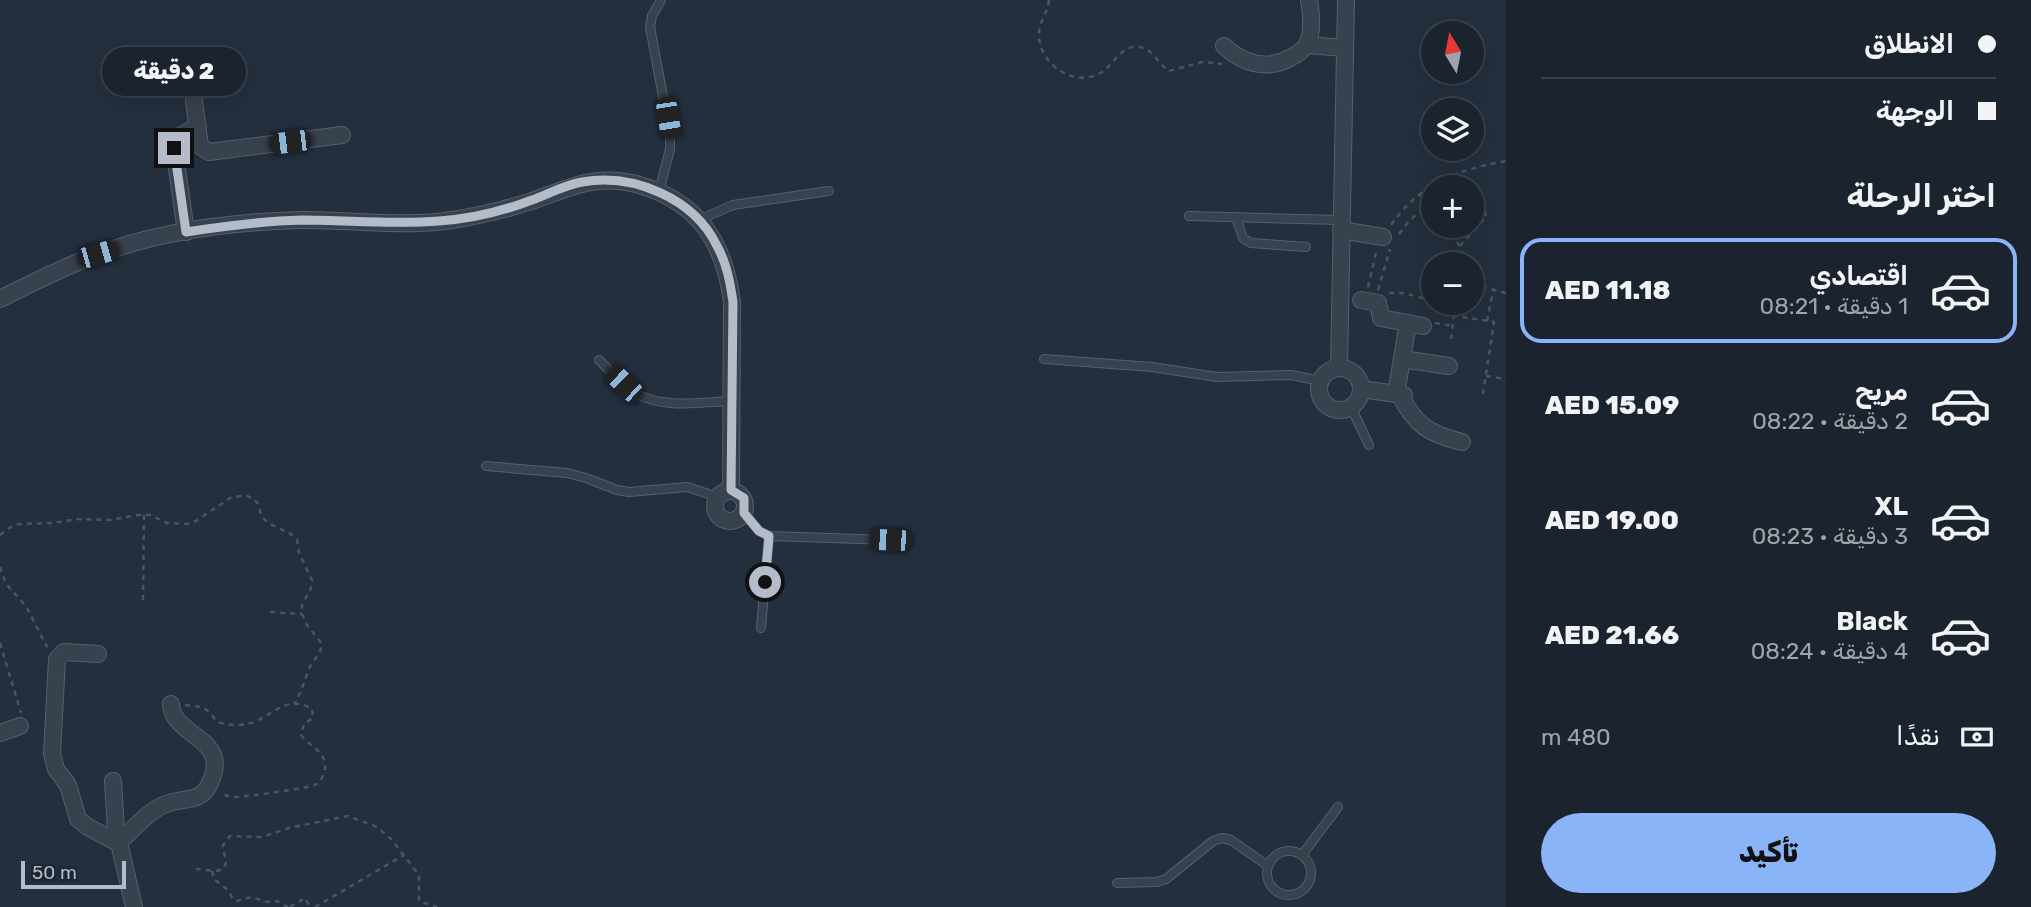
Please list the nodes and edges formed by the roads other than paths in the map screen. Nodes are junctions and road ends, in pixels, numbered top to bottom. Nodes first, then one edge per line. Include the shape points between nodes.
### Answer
1 (661, 0) edge
2 (1309, 0) edge
3 (1346, 0) edge
4 (1307, 45) junction
5 (1224, 46) dead end
6 (1345, 48) junction
7 (194, 101) dead end
8 (198, 126) junction
9 (342, 135) dead end
10 (829, 191) dead end
11 (659, 192) junction
12 (1189, 216) dead end
13 (1236, 217) junction
14 (699, 220) junction
15 (1341, 225) junction
16 (186, 232) junction
17 (1390, 240) road end
18 (1306, 247) dead end
19 (0, 299) edge
20 (1368, 301) road end
21 (1044, 359) dead end
22 (1402, 359) junction
23 (599, 360) dead end
24 (1449, 366) dead end
25 (1339, 368) junction
26 (1321, 381) junction
27 (1361, 389) junction
28 (1403, 395) junction
29 (732, 401) junction
30 (1351, 407) junction
31 (1462, 442) dead end
32 (1369, 444) dead end
33 (486, 466) dead end
34 (724, 493) junction
35 (744, 513) junction
36 (769, 536) junction
37 (890, 540) dead end
38 (761, 628) dead end
39 (97, 654) dead end
40 (172, 704) road end
41 (20, 726) road end
42 (0, 733) edge
43 (113, 781) dead end
44 (1338, 807) dead end
45 (118, 843) junction
46 (1302, 855) junction
47 (1268, 866) junction
48 (1117, 883) dead end
49 (1290, 895) junction
50 (134, 907) edge
51 (1289, 907) edge

1 - 11 lane via 650,27 670,134
2 - 4 street
3 - 6 street
4 - 5 street via 1285,61 1259,64 1245,61
4 - 6 street
6 - 15 street
7 - 8 street
8 - 9 street via 200,146 209,152
8 - 16 street via 180,136 174,148
10 - 14 lane via 733,205
11 - 14 street
11 - 16 street via 607,180 581,182 502,210 443,221 303,220
12 - 13 lane
13 - 15 lane
13 - 18 lane via 1243,238 1251,243
14 - 29 street via 717,244 728,272 733,302
15 - 17 street
15 - 25 street
16 - 19 street via 98,254
20 - 22 street via 1379,305 1381,318 1415,325
21 - 26 lane via 1217,377 1291,374
22 - 24 street
22 - 28 street
23 - 29 lane via 648,399
25 - 26 street
25 - 27 street via 1355,374
26 - 30 street via 1321,398 1329,407
27 - 28 street
27 - 30 street via 1359,400
28 - 31 street via 1427,430
29 - 34 street
30 - 32 lane
33 - 34 lane via 567,473 629,492 687,487
34 - 35 street via 744,498
34 - 35 street via 715,506 718,516 737,520
35 - 36 lane
36 - 37 lane
36 - 38 lane
39 - 45 street via 64,652 58,656 53,762 68,785 78,819
40 - 45 street via 176,721 205,741 212,752 214,776 202,795 152,812
41 - 42 street
43 - 45 street
44 - 46 lane
45 - 50 street
46 - 47 lane via 1285,851 1274,856
46 - 49 lane via 1310,864 1311,876 1302,891
47 - 48 lane via 1222,838 1166,879
47 - 49 lane via 1273,889
49 - 51 lane

